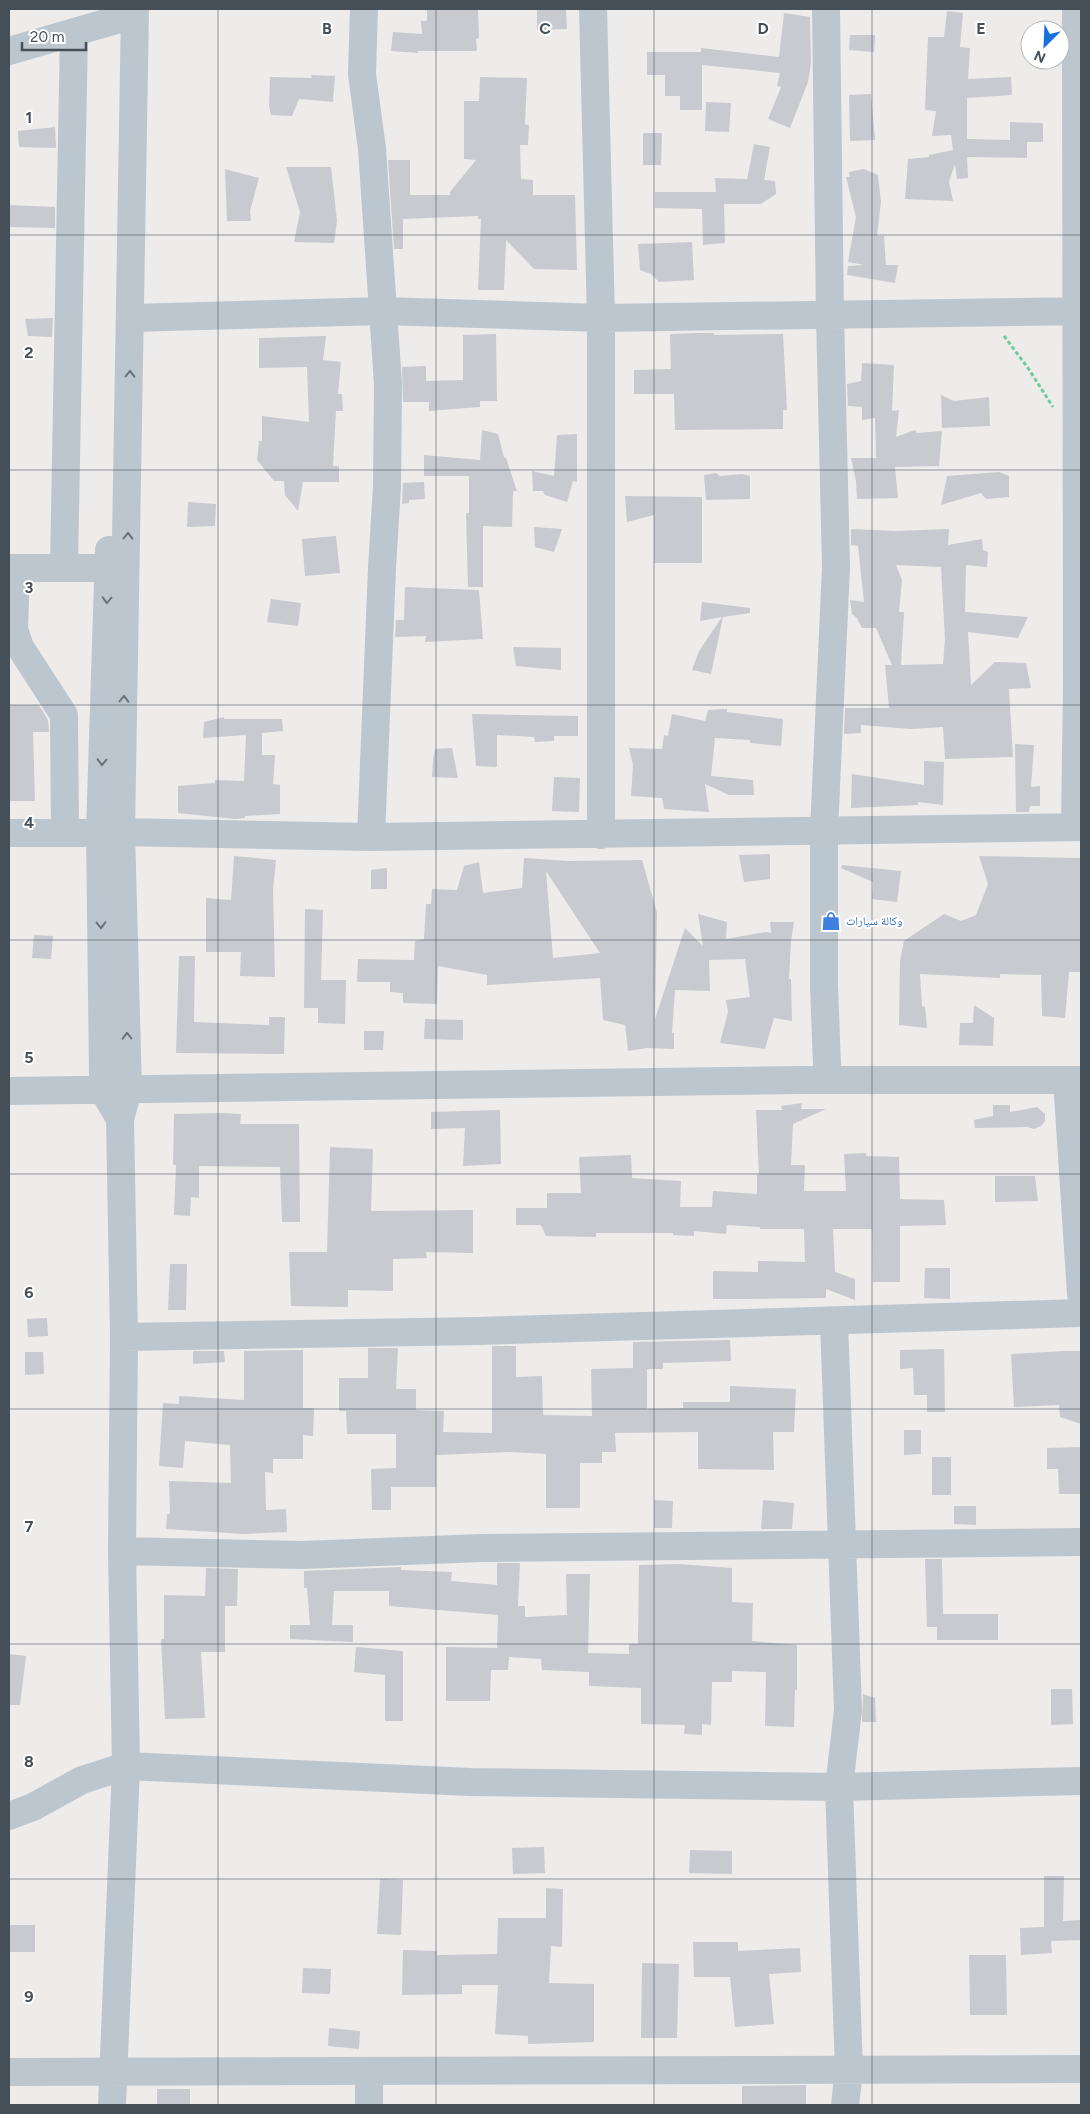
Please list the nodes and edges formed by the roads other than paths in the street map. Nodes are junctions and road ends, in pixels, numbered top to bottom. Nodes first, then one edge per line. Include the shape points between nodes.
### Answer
1 (364, 9) edge
2 (593, 9) edge
3 (826, 9) edge
4 (1076, 9) edge
5 (122, 12) edge
6 (74, 32) junction
7 (9, 51) edge
8 (383, 311) junction
9 (1079, 312) edge
10 (830, 316) junction
11 (131, 318) junction
12 (601, 318) junction
13 (64, 567) junction
14 (12, 568) edge
15 (108, 568) junction
16 (1079, 685) edge
17 (1078, 827) edge
18 (824, 831) junction
19 (111, 832) junction
20 (9, 833) edge
21 (65, 834) junction
22 (601, 835) junction
23 (371, 837) junction
24 (827, 1065) junction
25 (9, 1074) edge
26 (1076, 1075) edge
27 (115, 1081) junction
28 (9, 1091) edge
29 (1081, 1294) edge
30 (1081, 1313) edge
31 (834, 1321) junction
32 (124, 1337) junction
33 (1081, 1542) edge
34 (843, 1544) junction
35 (122, 1551) junction
36 (126, 1766) junction
37 (1081, 1781) edge
38 (839, 1787) junction
39 (9, 1816) edge
40 (1081, 2069) edge
41 (848, 2071) junction
42 (9, 2072) edge
43 (112, 2072) junction
44 (369, 2072) junction
45 (112, 2105) edge
46 (369, 2105) edge
47 (845, 2105) edge

1 - 8 street via 362,74 372,149
2 - 12 street
3 - 10 street
4 - 9 street
5 - 6 street
5 - 11 street
5 - 15 street
6 - 7 street
6 - 13 street
8 - 11 street
8 - 12 street
8 - 23 street via 388,384 387,487
9 - 10 street
9 - 16 street
10 - 12 street
10 - 18 street via 836,567
19 -> 11 street
12 - 22 street
13 - 14 street
13 - 15 street
14 - 21 street via 14,629 20,647 64,715
15 -> 19 street
16 - 17 street
17 - 18 street
18 - 22 street
18 - 24 street
19 - 21 street
19 - 23 street
19 - 27 street
20 - 21 street
22 - 23 street
24 - 26 street
24 - 27 street
25 - 27 street
26 - 27 street via 799,1080
26 - 29 street
27 - 28 street
27 - 32 street via 120,1119
30 - 31 street
31 - 32 street
31 - 34 street
32 - 35 street
33 - 34 street
34 - 35 street via 482,1548 302,1555
34 - 38 street via 848,1710
35 - 36 street
36 - 38 street via 470,1782
36 - 39 street via 82,1780 33,1807
36 - 43 street
37 - 38 street
38 - 41 street
40 - 41 street
41 - 44 street
41 - 47 street
42 - 43 street
43 - 44 street
43 - 45 street
44 - 46 street

